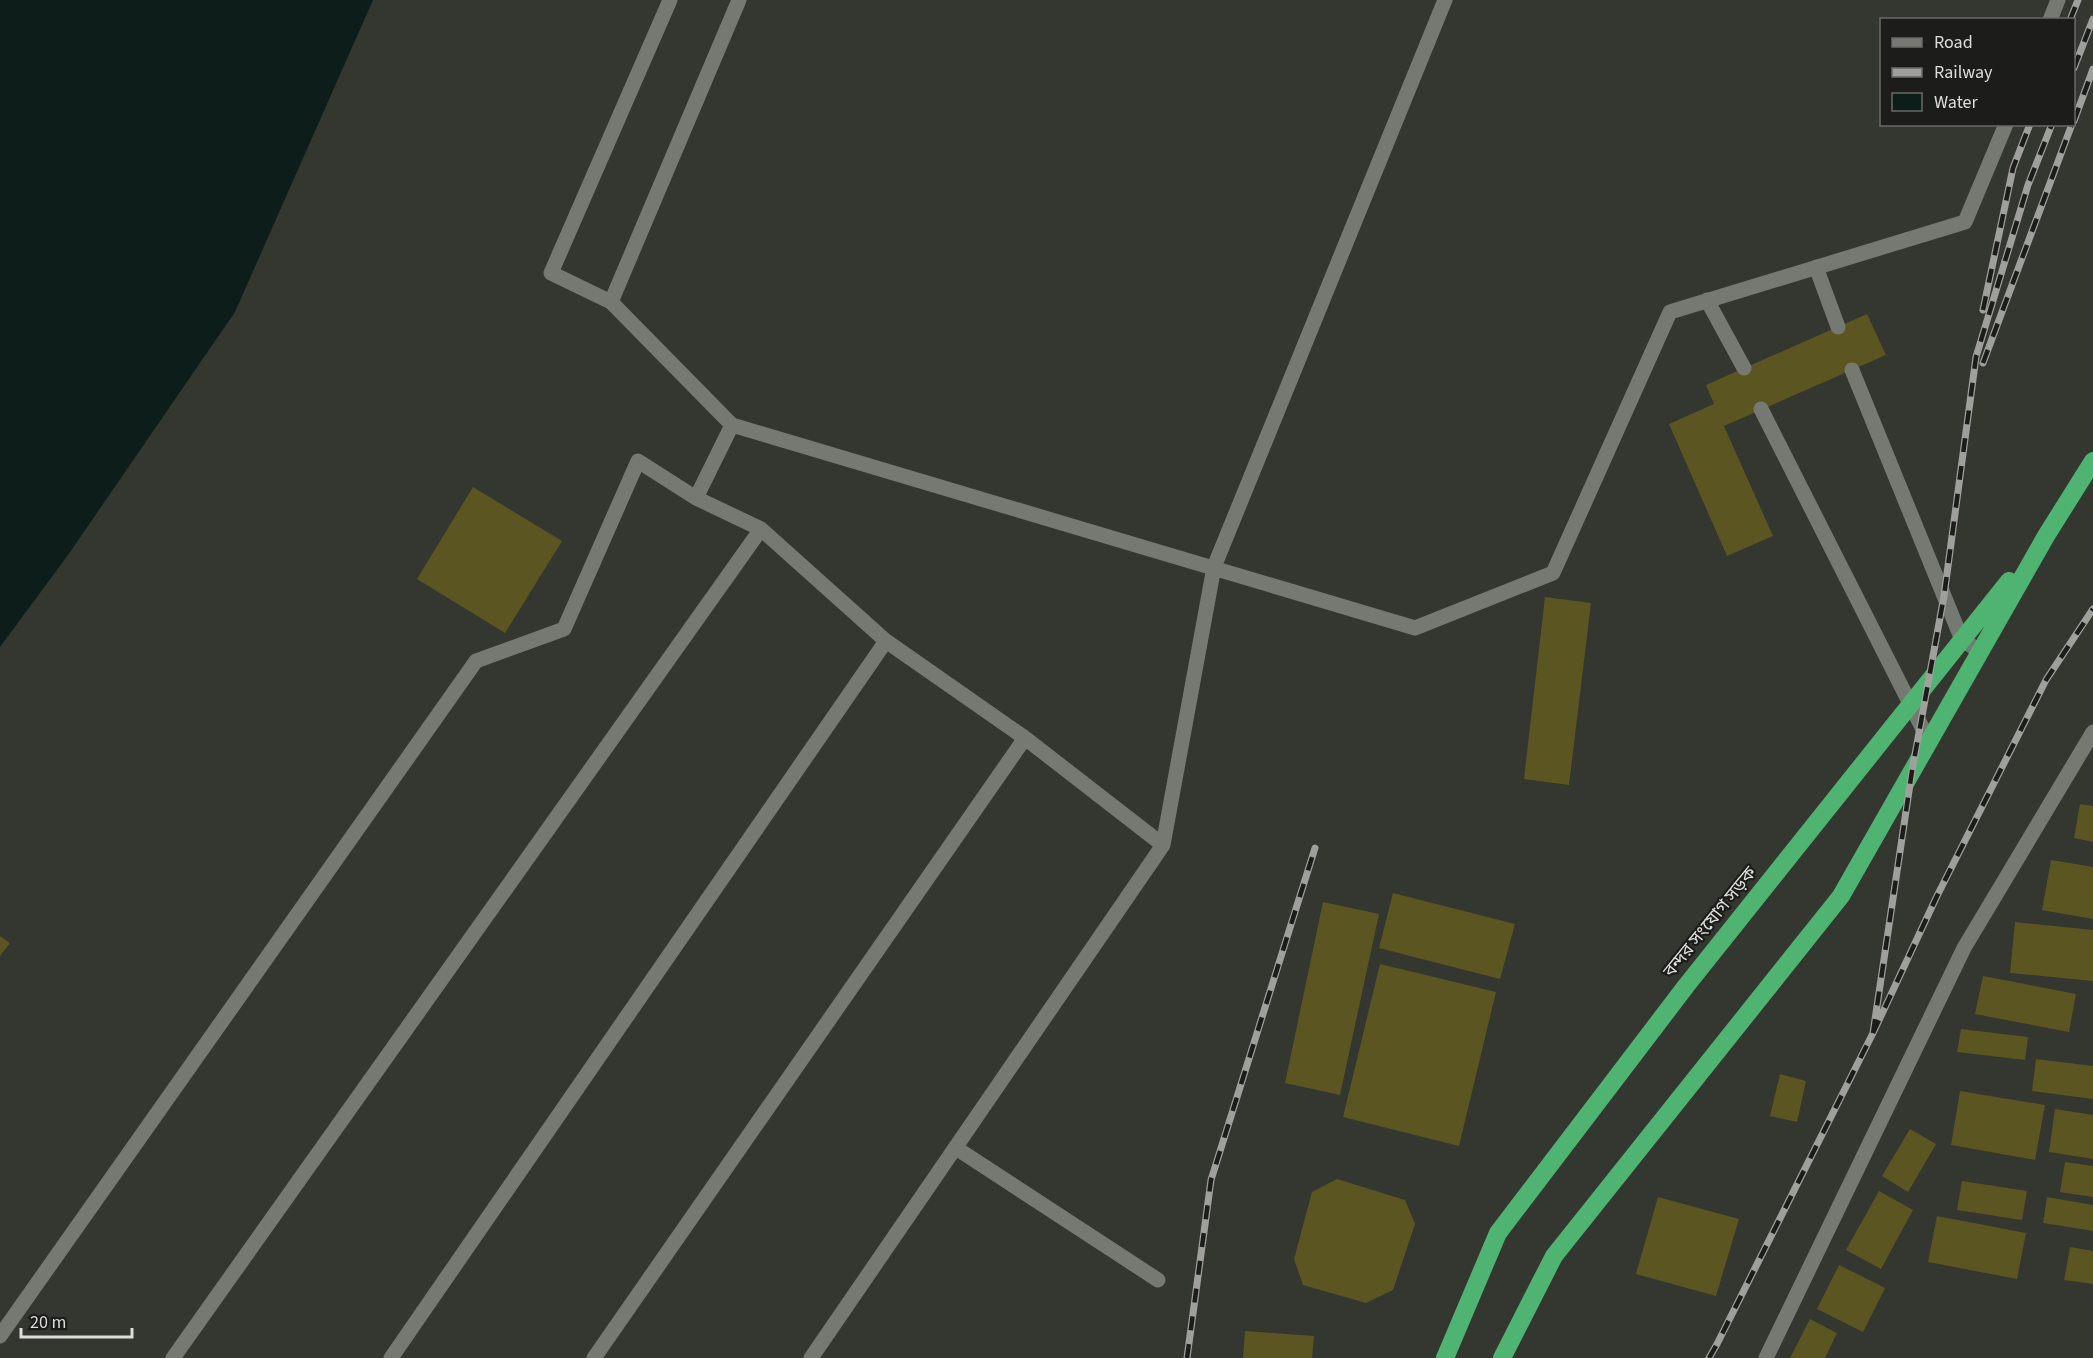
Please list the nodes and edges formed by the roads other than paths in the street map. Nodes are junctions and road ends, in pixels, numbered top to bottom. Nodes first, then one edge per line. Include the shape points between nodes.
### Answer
1 (670, 0) edge
2 (739, 0) edge
3 (1445, 0) edge
4 (2058, 0) edge
5 (2051, 18) edge
6 (2005, 126) edge
7 (1816, 267) junction
8 (1707, 300) junction
9 (611, 303) junction
10 (1838, 327) dead end
11 (1744, 368) dead end
12 (1852, 370) dead end
13 (1761, 409) dead end
14 (732, 425) junction
15 (2093, 461) edge
16 (696, 498) junction
17 (761, 529) junction
18 (2046, 536) junction
19 (1214, 567) junction
20 (1962, 640) junction
21 (886, 641) junction
22 (1980, 651) junction
23 (1910, 705) junction
24 (2093, 732) edge
25 (1025, 738) junction
26 (1929, 741) junction
27 (1163, 845) junction
28 (956, 1148) junction
29 (1158, 1280) dead end
30 (0, 1336) edge
31 (173, 1358) edge
32 (392, 1358) edge
33 (594, 1358) edge
34 (811, 1358) edge
35 (1445, 1358) edge
36 (1502, 1358) edge
37 (1766, 1358) edge

1 - 9 street via 551,273
2 - 9 street
3 - 19 street
4 - 5 street
6 - 7 street via 1965,222
7 - 8 street
7 - 10 street
8 - 11 street
8 - 19 street via 1670,312 1553,573 1415,628
9 - 14 street
12 - 20 street
13 - 23 street
14 - 16 street
14 - 19 street
15 - 18 highway
16 - 17 street
16 - 30 street via 638,461 564,629 476,661
17 - 21 street
17 - 31 street
18 - 20 highway, বন্দর সংযোগ সড়ক
18 - 22 highway
19 - 27 street
20 - 22 street
20 - 23 highway, বন্দর সংযোগ সড়ক
21 - 25 street
21 - 32 street
22 - 26 highway
23 - 26 street
23 - 35 highway, বন্দর সংযোগ সড়ক via 1686,986 1498,1233
24 - 37 street via 1964,948
25 - 27 street
25 - 33 street
26 - 36 highway via 1841,896 1554,1256
27 - 28 street
28 - 29 street
28 - 34 street

